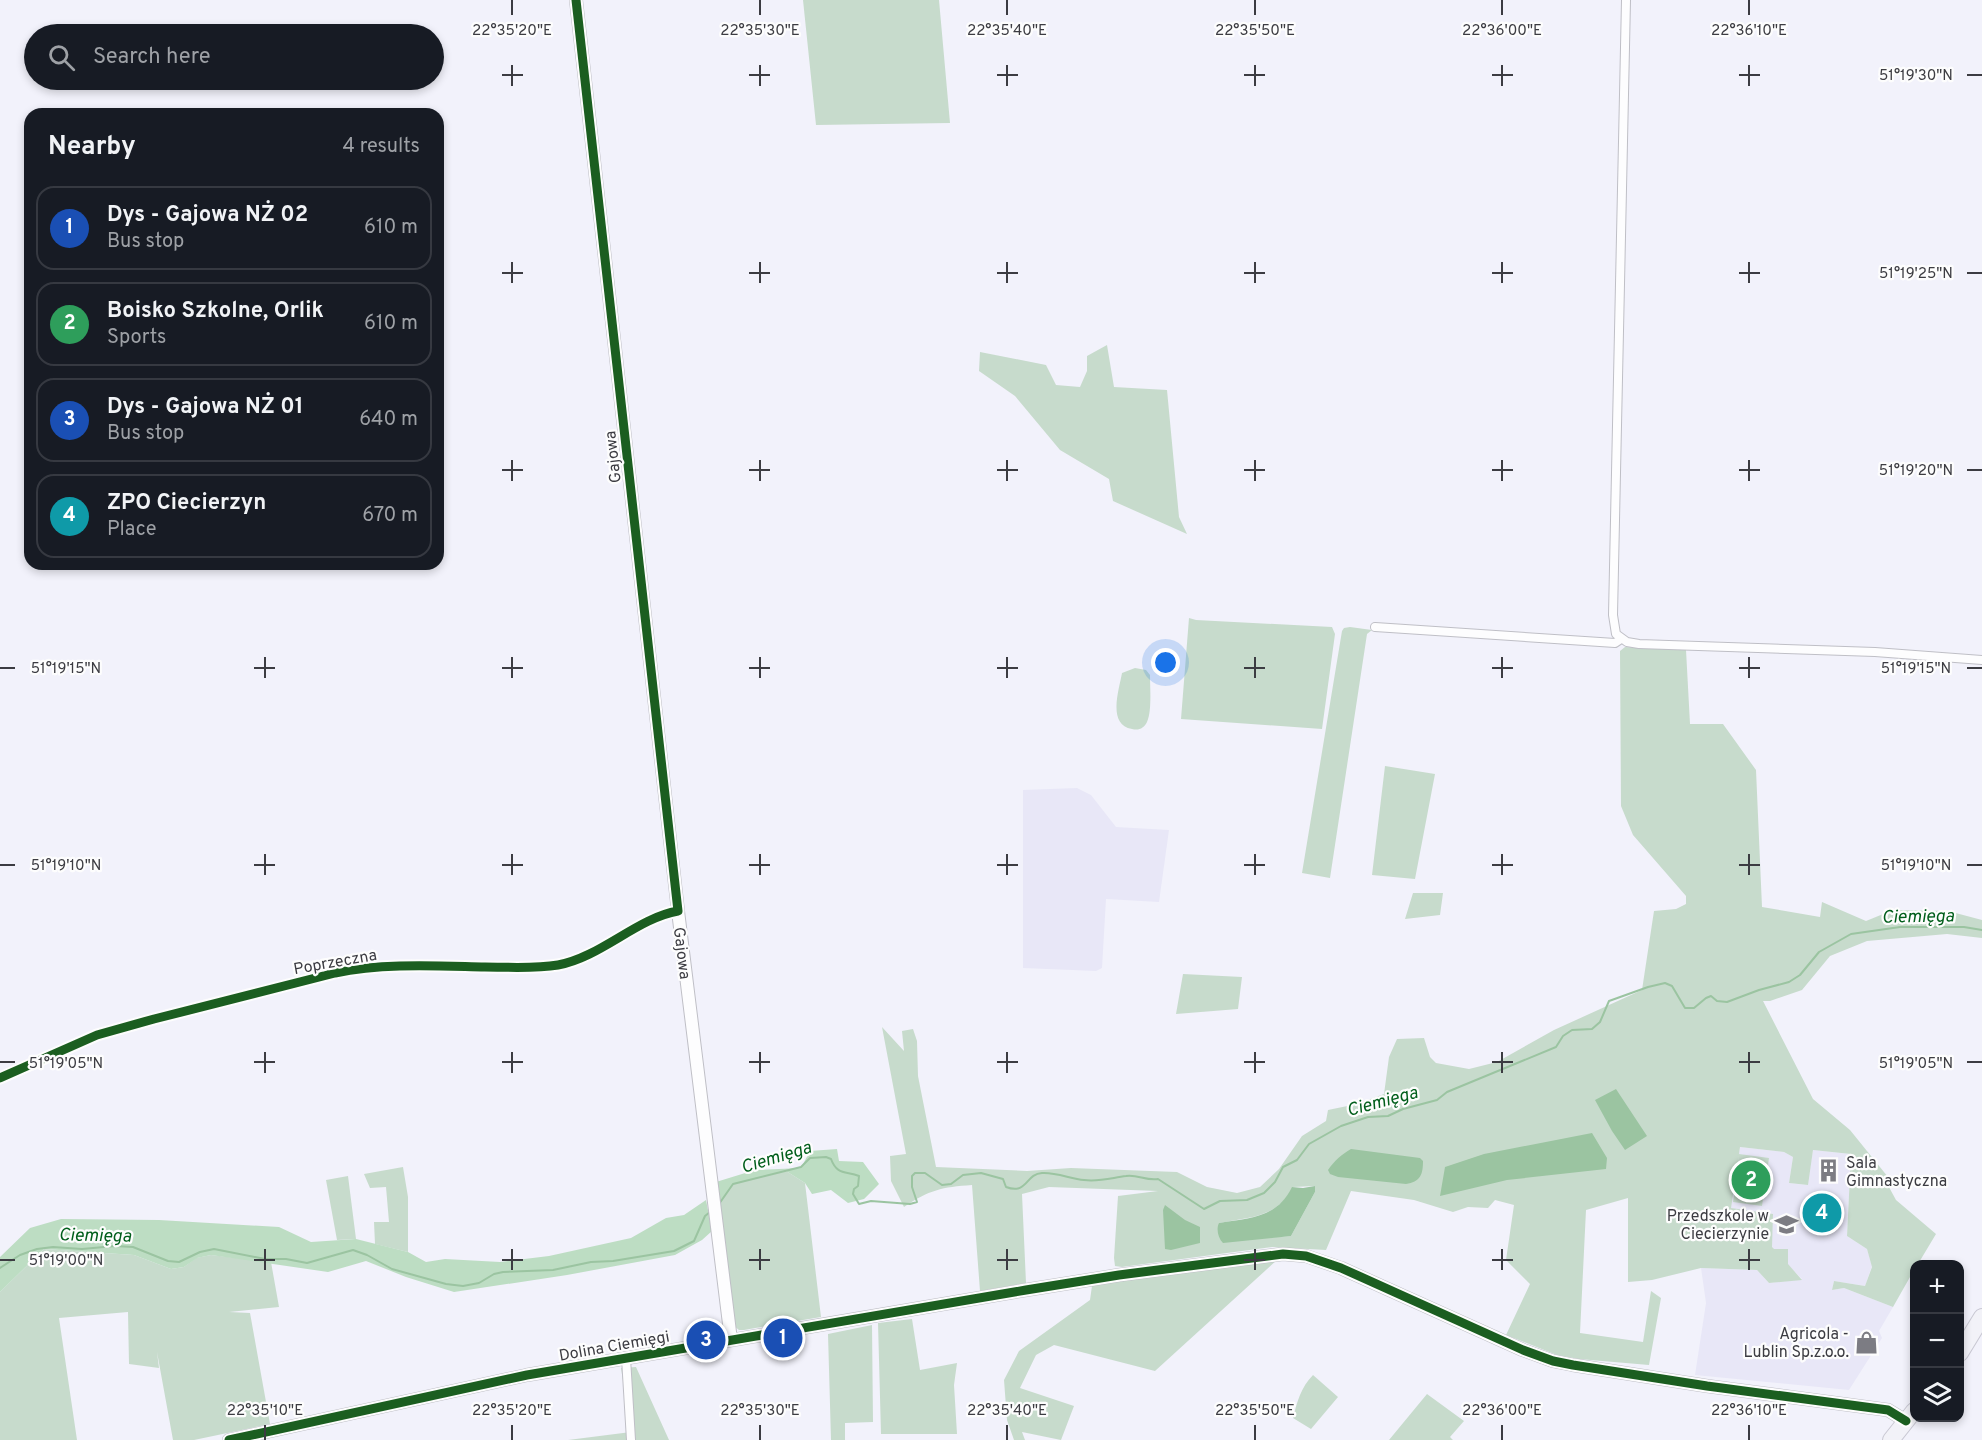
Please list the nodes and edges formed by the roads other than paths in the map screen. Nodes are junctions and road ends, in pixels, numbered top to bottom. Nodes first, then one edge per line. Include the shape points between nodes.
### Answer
1 (576, 0) edge
2 (1626, 0) edge
3 (1375, 627) dead end
4 (1621, 639) junction
5 (1982, 660) edge
6 (678, 911) junction
7 (0, 1078) edge
8 (1982, 1317) edge
9 (731, 1340) junction
10 (1964, 1345) edge
11 (626, 1358) junction
12 (1910, 1416) edge
13 (229, 1440) edge
14 (631, 1440) edge
15 (1891, 1440) edge

1 - 6 street, Gajowa
2 - 4 street via 1613,615 1614,629
3 - 4 street via 1615,643
4 - 5 street via 1639,644 1875,652
6 - 7 street, Poprzeczna via 586,956 561,964 394,966 334,973 97,1035
6 - 9 street, Gajowa
8 - 10 highway
9 - 11 street, Dolina Ciemięgi
9 - 12 street, Dolina Ciemięgi via 1113,1276 1291,1254 1341,1268 1553,1361 1878,1408
11 - 13 street, Dolina Ciemięgi via 510,1378
11 - 14 street
12 - 15 highway

